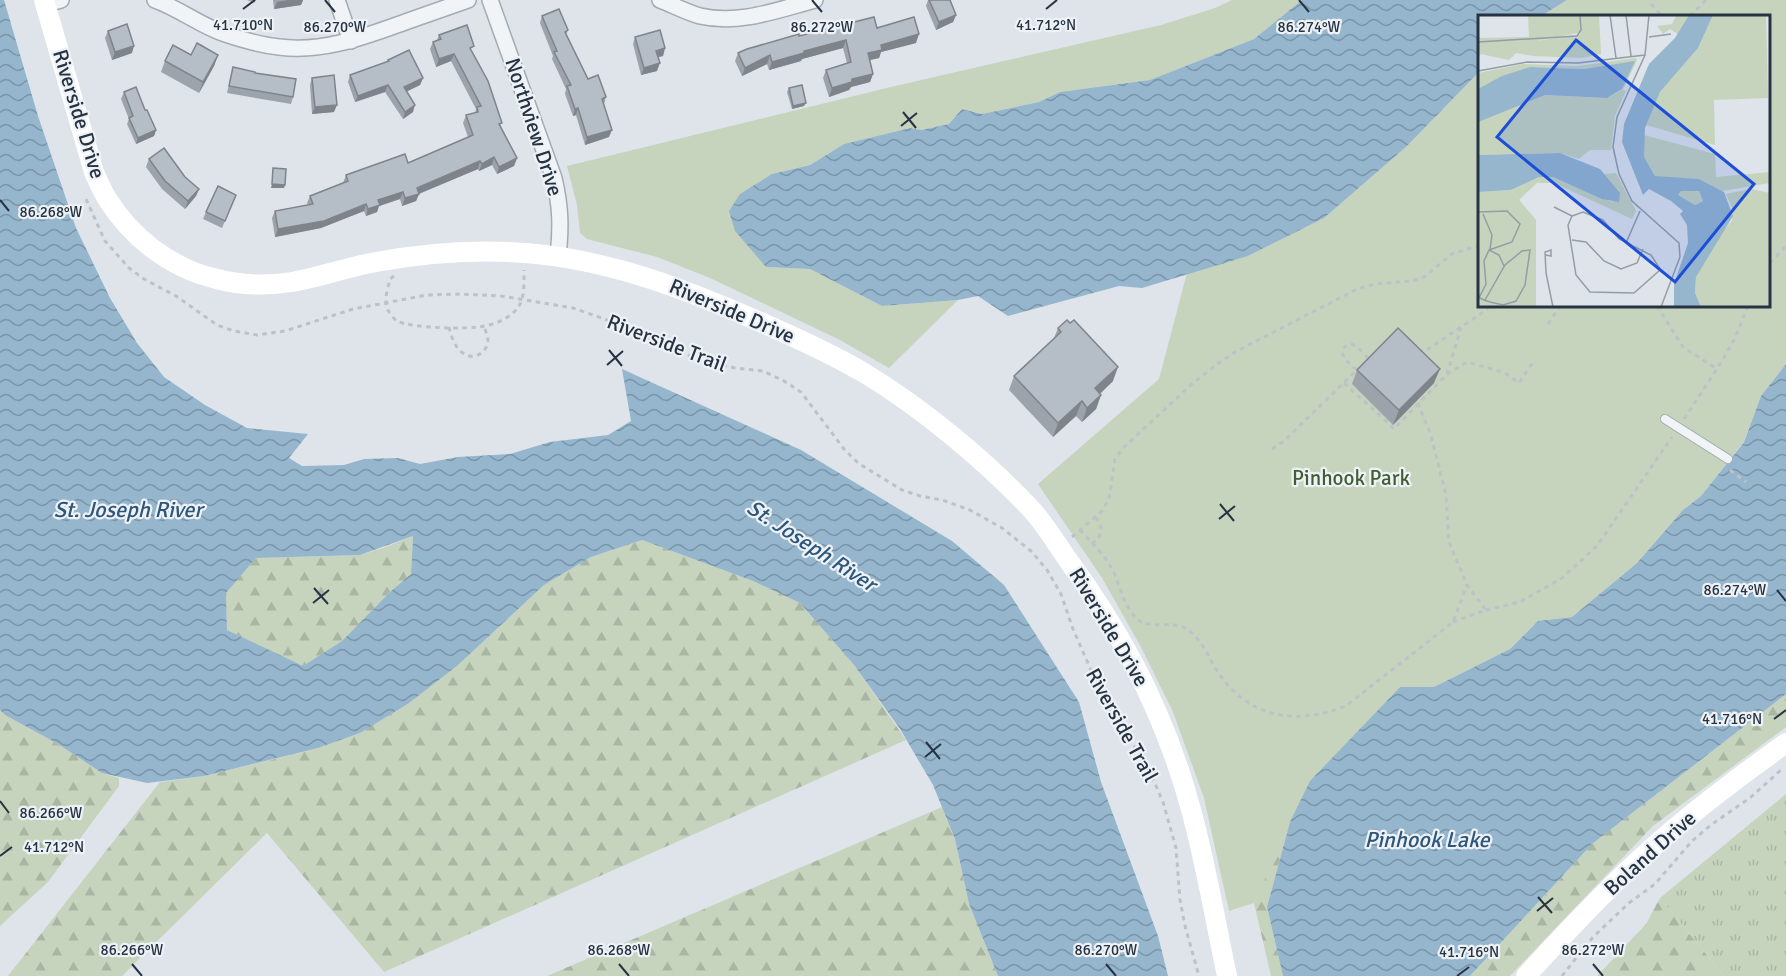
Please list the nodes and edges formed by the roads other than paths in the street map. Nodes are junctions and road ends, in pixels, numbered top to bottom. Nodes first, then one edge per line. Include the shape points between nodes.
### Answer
1 (155, 0) edge
2 (337, 0) edge
3 (468, 0) edge
4 (490, 0) edge
5 (660, 0) edge
6 (815, 0) edge
7 (50, 1) edge
8 (351, 41) junction
9 (558, 257) junction
10 (1665, 419) dead end
11 (1728, 459) dead end
12 (1786, 743) edge
13 (1227, 976) edge
14 (1526, 976) edge

1 - 8 street via 222,33 250,42 314,47
2 - 8 street
3 - 8 street
4 - 9 street, Northview Drive via 554,178 561,226
5 - 6 street via 717,19 735,19
7 - 9 street, Riverside Drive via 94,172 106,197 139,237 189,270 228,281 266,284 438,254 486,251
9 - 13 street, Riverside Drive via 653,279 810,344 867,375 951,435 1034,511 1096,598 1129,653 1158,714 1185,790
10 - 11 lane
12 - 14 street, Boland Drive via 1653,847 1611,885

